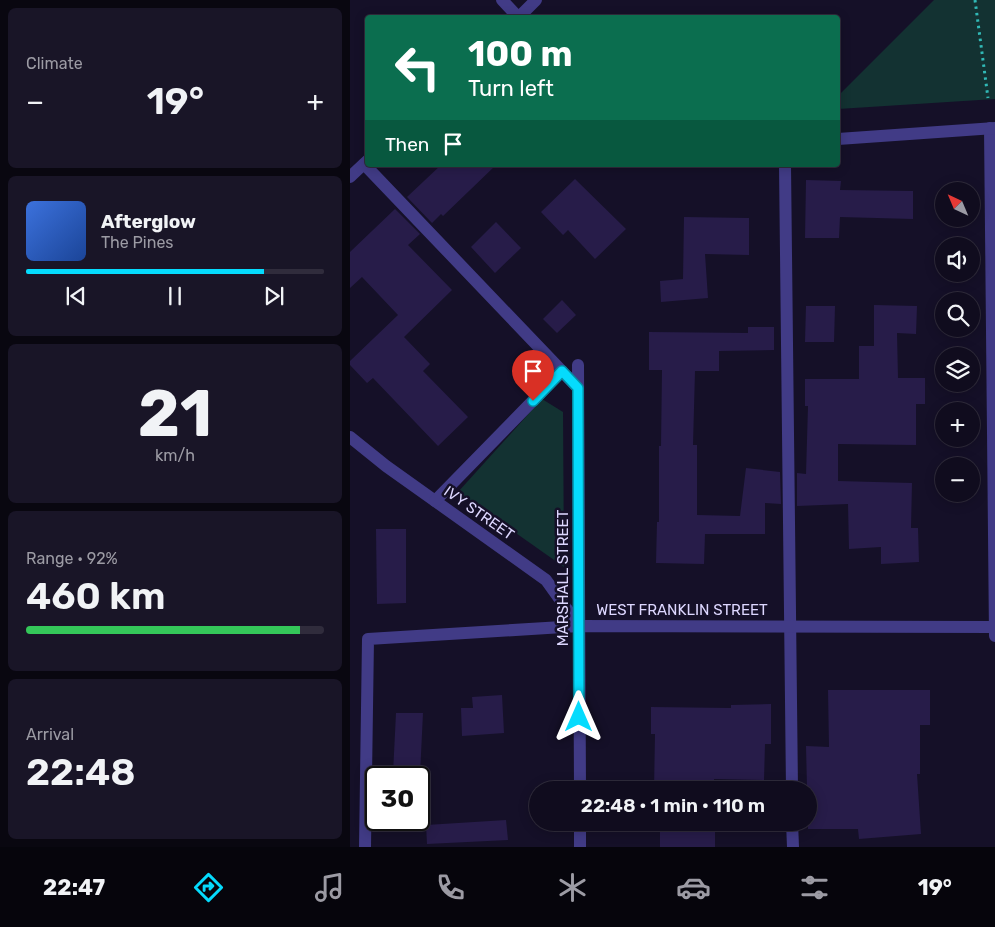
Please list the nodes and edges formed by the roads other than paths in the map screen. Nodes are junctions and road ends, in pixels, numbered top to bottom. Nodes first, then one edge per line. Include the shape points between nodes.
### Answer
1 (502, 0) edge
2 (536, 0) edge
3 (516, 15) edge
4 (520, 15) edge
5 (992, 128) edge
6 (840, 139) edge
7 (365, 163) edge
8 (371, 167) edge
9 (786, 167) edge
10 (350, 177) edge
11 (578, 365) dead end
12 (562, 371) junction
13 (578, 388) junction
14 (350, 437) edge
15 (435, 502) junction
16 (579, 626) junction
17 (791, 626) junction
18 (995, 627) edge
19 (995, 636) edge
20 (580, 781) edge
21 (792, 781) edge
22 (580, 831) edge
23 (792, 831) edge
24 (365, 847) edge
25 (580, 847) edge
26 (793, 847) edge

1 - 3 street
2 - 4 street
5 - 6 street
5 - 18 street
7 - 10 street
8 - 12 street
9 - 17 street
11 - 13 street, MARSHALL STREET
12 - 13 street
12 - 15 street
13 - 16 street, MARSHALL STREET
14 - 15 street, IVY STREET
15 - 16 street, IVY STREET via 546,580
16 - 17 street, WEST FRANKLIN STREET
16 - 20 street, MARSHALL STREET
16 - 24 street, WEST FRANKLIN STREET via 368,639
17 - 18 street, WEST FRANKLIN STREET
17 - 21 street
18 - 19 street
22 - 25 street
23 - 26 street

